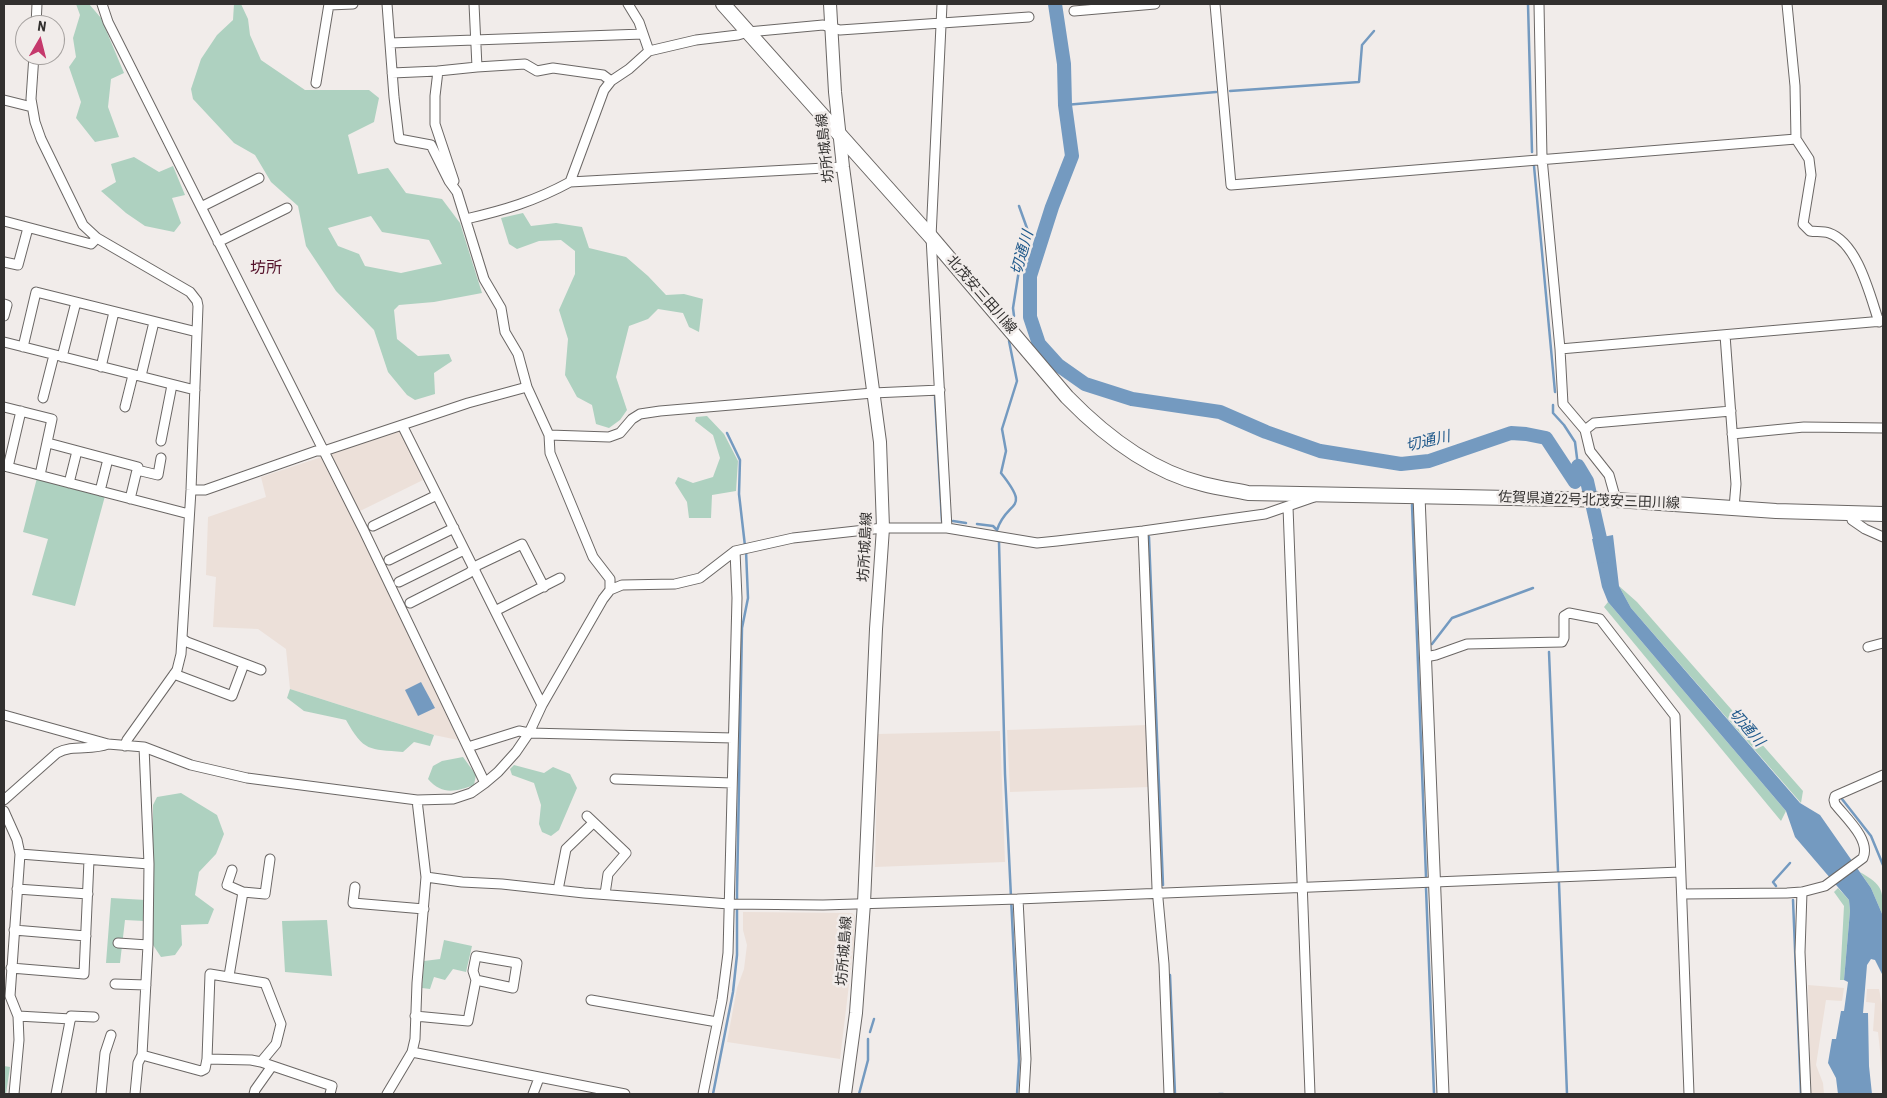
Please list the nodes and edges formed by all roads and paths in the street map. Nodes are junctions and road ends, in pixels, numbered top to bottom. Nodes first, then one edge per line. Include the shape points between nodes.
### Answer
1 (102, 4) edge
2 (329, 4) edge
3 (353, 4) edge
4 (387, 4) edge
5 (474, 4) edge
6 (628, 4) edge
7 (723, 4) edge
8 (830, 4) edge
9 (942, 4) edge
10 (1156, 4) edge
11 (1216, 4) edge
12 (1539, 4) edge
13 (1787, 4) edge
14 (1074, 11) dead end
15 (1029, 18) dead end
16 (941, 24) junction
17 (830, 26) junction
18 (748, 32) junction
19 (643, 34) junction
20 (476, 40) junction
21 (390, 43) junction
22 (649, 51) junction
23 (34, 65) edge
24 (477, 67) junction
25 (438, 70) junction
26 (392, 74) junction
27 (610, 81) junction
28 (316, 83) dead end
29 (4, 100) edge
30 (32, 107) junction
31 (840, 134) junction
32 (1796, 139) junction
33 (1542, 158) junction
34 (843, 167) junction
35 (259, 178) dead end
36 (570, 182) junction
37 (457, 192) junction
38 (201, 207) junction
39 (287, 208) dead end
40 (466, 219) junction
41 (4, 221) edge
42 (28, 228) junction
43 (931, 237) junction
44 (97, 238) junction
45 (218, 242) junction
46 (4, 262) edge
47 (76, 302) junction
48 (4, 304) edge
49 (114, 312) junction
50 (4, 316) edge
51 (154, 322) junction
52 (1881, 322) edge
53 (197, 332) junction
54 (1725, 335) junction
55 (4, 342) edge
56 (22, 347) junction
57 (1560, 349) junction
58 (58, 356) junction
59 (101, 366) junction
60 (137, 376) junction
61 (172, 384) junction
62 (527, 387) junction
63 (194, 390) junction
64 (940, 390) junction
65 (873, 393) junction
66 (43, 398) dead end
67 (4, 407) edge
68 (125, 407) dead end
69 (21, 411) junction
70 (1730, 411) junction
71 (402, 425) junction
72 (1883, 428) edge
73 (1585, 430) junction
74 (1732, 434) junction
75 (548, 436) junction
76 (161, 441) dead end
77 (48, 443) junction
78 (77, 451) junction
79 (324, 451) junction
80 (161, 458) dead end
81 (108, 459) junction
82 (6, 466) edge
83 (137, 470) junction
84 (40, 475) junction
85 (69, 483) junction
86 (191, 490) junction
87 (100, 491) junction
88 (437, 494) junction
89 (1419, 496) junction
90 (130, 498) junction
91 (1291, 500) junction
92 (1613, 500) junction
93 (1734, 508) junction
94 (1851, 513) junction
95 (189, 514) junction
96 (1883, 514) edge
97 (372, 526) dead end
98 (454, 528) junction
99 (883, 528) junction
100 (947, 528) junction
101 (1143, 532) junction
102 (1883, 537) edge
103 (464, 550) junction
104 (735, 551) junction
105 (389, 560) dead end
106 (474, 569) junction
107 (560, 578) dead end
108 (400, 582) dead end
109 (544, 586) junction
110 (610, 590) junction
111 (410, 603) dead end
112 (495, 611) junction
113 (183, 639) junction
114 (1883, 643) edge
115 (1868, 647) dead end
116 (1425, 657) junction
117 (244, 664) junction
118 (261, 670) dead end
119 (174, 674) junction
120 (542, 705) junction
121 (4, 715) edge
122 (529, 733) junction
123 (733, 738) junction
124 (108, 744) junction
125 (125, 746) junction
126 (144, 747) junction
127 (468, 747) junction
128 (1883, 775) edge
129 (615, 779) dead end
130 (484, 783) junction
131 (732, 783) junction
132 (4, 800) edge
133 (417, 800) junction
134 (4, 812) edge
135 (20, 854) junction
136 (270, 859) dead end
137 (89, 860) junction
138 (149, 864) junction
139 (232, 870) dead end
140 (1680, 872) junction
141 (426, 877) junction
142 (1434, 882) junction
143 (355, 887) dead end
144 (1302, 888) junction
145 (17, 889) junction
146 (558, 890) junction
147 (243, 892) junction
148 (1802, 892) junction
149 (88, 894) junction
150 (605, 894) junction
151 (1159, 894) junction
152 (1682, 894) junction
153 (1013, 899) junction
154 (864, 903) junction
155 (729, 904) junction
156 (424, 909) junction
157 (14, 930) junction
158 (86, 936) junction
159 (118, 943) dead end
160 (148, 945) junction
161 (11, 968) junction
162 (229, 976) junction
163 (476, 980) junction
164 (115, 984) dead end
165 (146, 985) junction
166 (591, 1000) dead end
167 (18, 1016) junction
168 (415, 1016) junction
169 (94, 1017) dead end
170 (71, 1019) junction
171 (717, 1022) junction
172 (111, 1035) dead end
173 (412, 1052) junction
174 (142, 1055) junction
175 (207, 1059) junction
176 (261, 1062) junction
177 (272, 1066) junction
178 (539, 1078) junction
179 (14, 1094) edge
180 (56, 1094) edge
181 (101, 1094) edge
182 (135, 1094) edge
183 (254, 1094) edge
184 (330, 1094) edge
185 (387, 1094) edge
186 (533, 1094) edge
187 (625, 1094) edge
188 (703, 1094) edge
189 (845, 1094) edge
190 (1024, 1094) edge
191 (1169, 1094) edge
192 (1310, 1094) edge
193 (1442, 1094) edge
194 (1689, 1094) edge
195 (1806, 1094) edge

1 - 38 street
2 - 3 street
2 - 28 street
4 - 21 street
5 - 20 street
6 - 19 street
7 - 18 main road, 北茂安三田川線
8 - 17 main road, 坊所城島線
9 - 16 street
10 - 14 street
11 - 33 street via 1232,185
12 - 33 street
13 - 32 street via 1795,86
15 - 16 street
16 - 17 street via 840,30
16 - 43 street
17 - 18 street
17 - 31 main road, 坊所城島線
18 - 22 street
18 - 31 main road, 北茂安三田川線
19 - 20 street
19 - 22 street
20 - 21 street
20 - 24 street
21 - 26 street
22 - 27 street
23 - 30 street
24 - 25 street
24 - 27 street via 524,64 537,72 553,68 603,75
25 - 26 street
25 - 37 street via 435,124
26 - 37 street via 399,139 431,145
27 - 36 street
29 - 30 street
30 - 44 street via 41,139 77,214
31 - 34 main road, 坊所城島線
31 - 43 main road, 北茂安三田川線
32 - 33 street
32 - 52 street via 1809,159 1811,175 1804,224 1810,231 1828,232 1835,236 1853,253
33 - 57 street
34 - 36 street
34 - 65 main road, 坊所城島線
35 - 38 street
36 - 40 street via 515,207
37 - 40 street
38 - 45 street
39 - 45 street
40 - 62 street via 484,279 501,308 505,332 518,354
41 - 42 street
42 - 44 street via 90,244
42 - 46 street via 18,265
43 - 64 street
43 - 91 main road, 北茂安三田川線 via 1067,397 1090,421 1114,439 1154,466 1201,484
44 - 53 street via 190,292 198,306
45 - 79 street
47 - 49 street
47 - 56 street via 36,292
47 - 58 street
48 - 50 street
49 - 51 street
49 - 59 street
51 - 53 street
51 - 60 street
52 - 54 street
53 - 63 street
54 - 57 street
54 - 70 street
55 - 56 street
56 - 58 street
57 - 73 street via 1563,404
58 - 59 street
58 - 66 street
59 - 60 street
60 - 61 street
60 - 68 street
61 - 63 street
61 - 76 street
62 - 71 street
62 - 75 street
63 - 86 street
64 - 65 street
64 - 100 street
65 - 75 street via 653,412 640,414 620,433 609,437
65 - 99 main road, 坊所城島線 via 880,442
67 - 69 street
69 - 77 street via 52,419
69 - 82 street
70 - 73 street via 1594,423
70 - 74 street
71 - 79 street
71 - 88 street
72 - 74 street via 1804,427
73 - 92 street via 1590,451 1609,475
74 - 93 street via 1736,484
75 - 110 street via 550,453 594,557 610,580
77 - 78 street
77 - 84 street
78 - 81 street
78 - 85 street
79 - 86 street via 204,490
79 - 127 street
80 - 83 street via 158,475
81 - 83 street via 138,467
81 - 87 street
82 - 84 street
83 - 90 street
84 - 85 street
85 - 87 street
86 - 95 street
87 - 90 street
88 - 97 street
88 - 98 street
89 - 91 main road, 佐賀県道22号北茂安三田川線 via 1323,494
89 - 92 main road, 佐賀県道22号北茂安三田川線
89 - 116 street
90 - 95 street
91 - 101 street via 1265,514
91 - 144 street
92 - 93 main road, 佐賀県道22号北茂安三田川線
93 - 94 main road, 佐賀県道22号北茂安三田川線
94 - 96 main road, 佐賀県道22号北茂安三田川線
94 - 102 street via 1852,520
95 - 113 street
98 - 103 street
98 - 105 street
99 - 100 street
99 - 104 street via 793,538
99 - 154 main road, 坊所城島線
100 - 101 street via 1037,542
101 - 151 street
103 - 106 street
103 - 108 street
104 - 110 street via 700,578 675,584 622,586
104 - 123 street via 737,598
106 - 109 street via 478,564 522,544
106 - 111 street
106 - 112 street
107 - 109 street
109 - 112 street
110 - 120 street
112 - 120 street
113 - 117 street
113 - 119 street via 180,663
114 - 115 street
116 - 140 street via 1467,644 1562,642 1564,616 1568,613 1600,619 1674,716
116 - 142 street
117 - 118 street
117 - 119 street via 232,696
119 - 125 street
120 - 122 street
121 - 124 street
122 - 123 street
122 - 127 street via 519,731
122 - 130 street via 498,772
123 - 131 street
124 - 125 street
124 - 132 street via 65,749 57,753
125 - 126 street
126 - 133 street via 191,764 247,778
126 - 138 street
127 - 130 street
128 - 148 street via 1838,794 1834,800 1862,840 1863,858 1825,886
129 - 131 street
130 - 133 street via 471,793 453,799
131 - 155 street
133 - 141 street
134 - 135 street
135 - 137 street
135 - 145 street
136 - 147 street via 265,894
137 - 138 street
137 - 149 street
138 - 160 street
139 - 147 street via 227,885
140 - 142 street
140 - 152 street
141 - 146 street
141 - 156 street
142 - 144 street
142 - 193 street
143 - 156 street via 354,902
144 - 151 street
144 - 192 street
145 - 149 street
145 - 157 street
146 - 150 street
146 - 150 street via 566,848 590,820 626,853 608,874
147 - 162 street
148 - 152 street
148 - 195 street via 1800,952
149 - 158 street
150 - 155 street
151 - 153 street
151 - 191 street
152 - 194 street
153 - 154 street
153 - 190 street via 1026,1059
154 - 155 street
154 - 189 main road, 坊所城島線 via 856,1013
155 - 171 street via 728,953
156 - 168 street
157 - 158 street
157 - 161 street
158 - 161 street via 84,974
159 - 160 street
160 - 165 street
161 - 167 street via 10,996
162 - 175 street via 210,974
162 - 176 street via 265,983 281,1024 276,1044
163 - 163 street via 473,972 476,956 517,963 513,988
163 - 168 street via 468,1021
164 - 165 street
165 - 174 street
166 - 171 street
167 - 170 street
167 - 179 street
168 - 173 street
169 - 170 street via 71,1016
170 - 180 street
171 - 188 street
172 - 181 street via 105,1053
173 - 178 street
173 - 185 street
174 - 175 street via 201,1072
174 - 182 street via 138,1063
175 - 176 street
176 - 177 street
177 - 183 street
177 - 184 street via 332,1086
178 - 186 street
178 - 187 street

